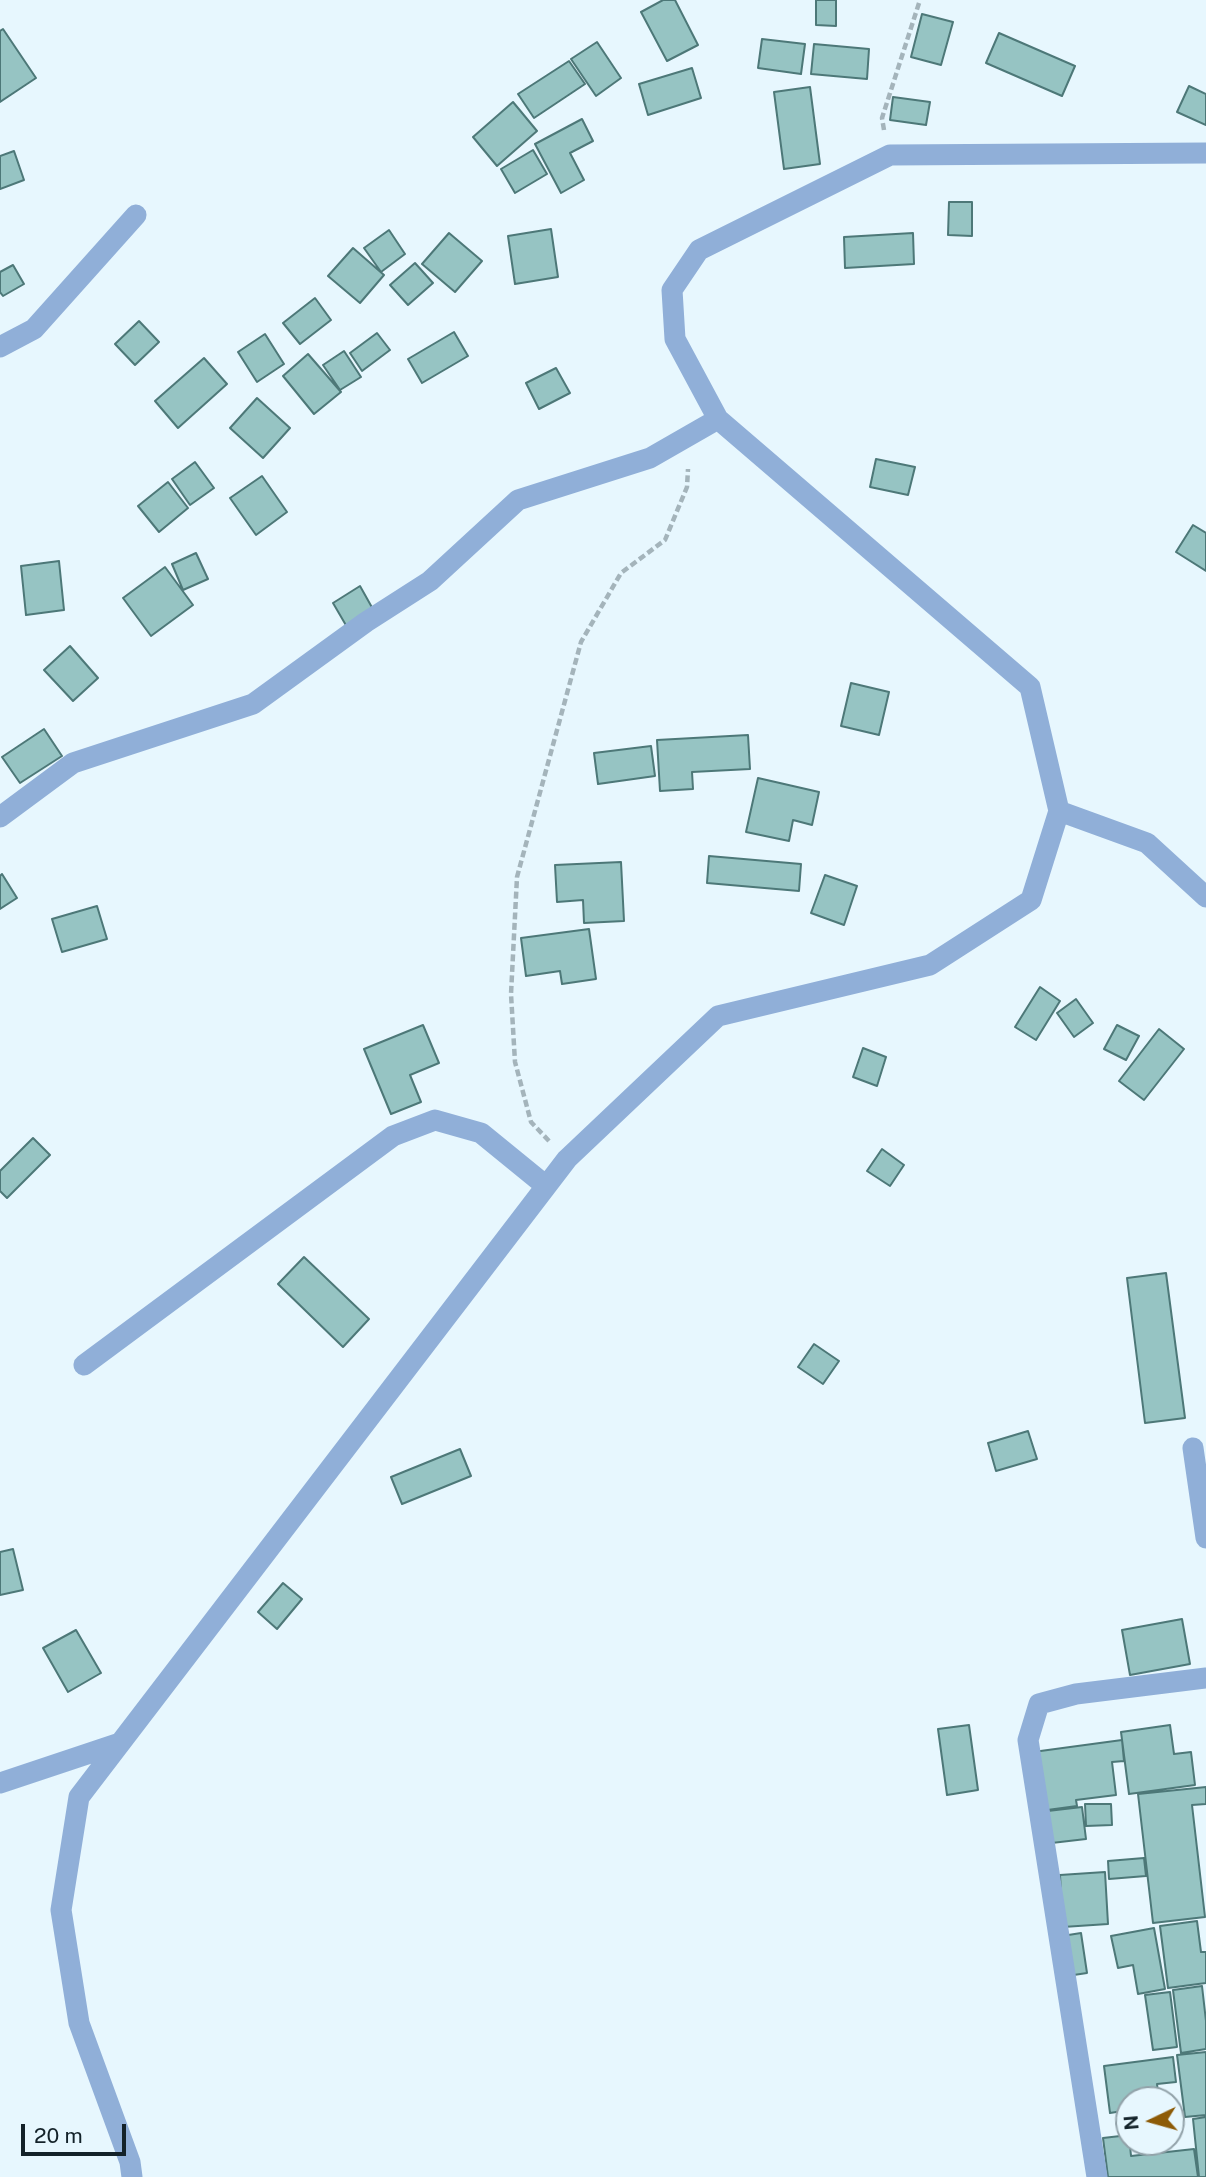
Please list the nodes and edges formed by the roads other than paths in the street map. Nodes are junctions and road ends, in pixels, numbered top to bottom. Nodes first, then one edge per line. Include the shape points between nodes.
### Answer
1 (1206, 153) edge
2 (136, 215) dead end
3 (0, 347) edge
4 (718, 419) junction
5 (1059, 811) junction
6 (0, 817) edge
7 (1206, 897) edge
8 (546, 1186) junction
9 (84, 1365) dead end
10 (1193, 1448) dead end
11 (1206, 1538) edge
12 (1206, 1678) edge
13 (120, 1744) junction
14 (0, 1783) edge
15 (132, 2177) edge
16 (1097, 2177) edge

1 - 4 street via 890,155 699,250 672,289 675,339
2 - 3 street via 34,329
4 - 5 street via 1030,687
4 - 6 street via 650,458 518,500 430,581 253,704 74,763
5 - 7 street via 1147,843
5 - 8 street via 1031,900 930,965 718,1016 566,1159
8 - 9 street via 481,1133 435,1120 393,1136
8 - 13 street
10 - 11 street
12 - 16 street via 1076,1694 1039,1704 1028,1741
13 - 14 street
13 - 15 street via 79,1797 61,1910 79,2023

